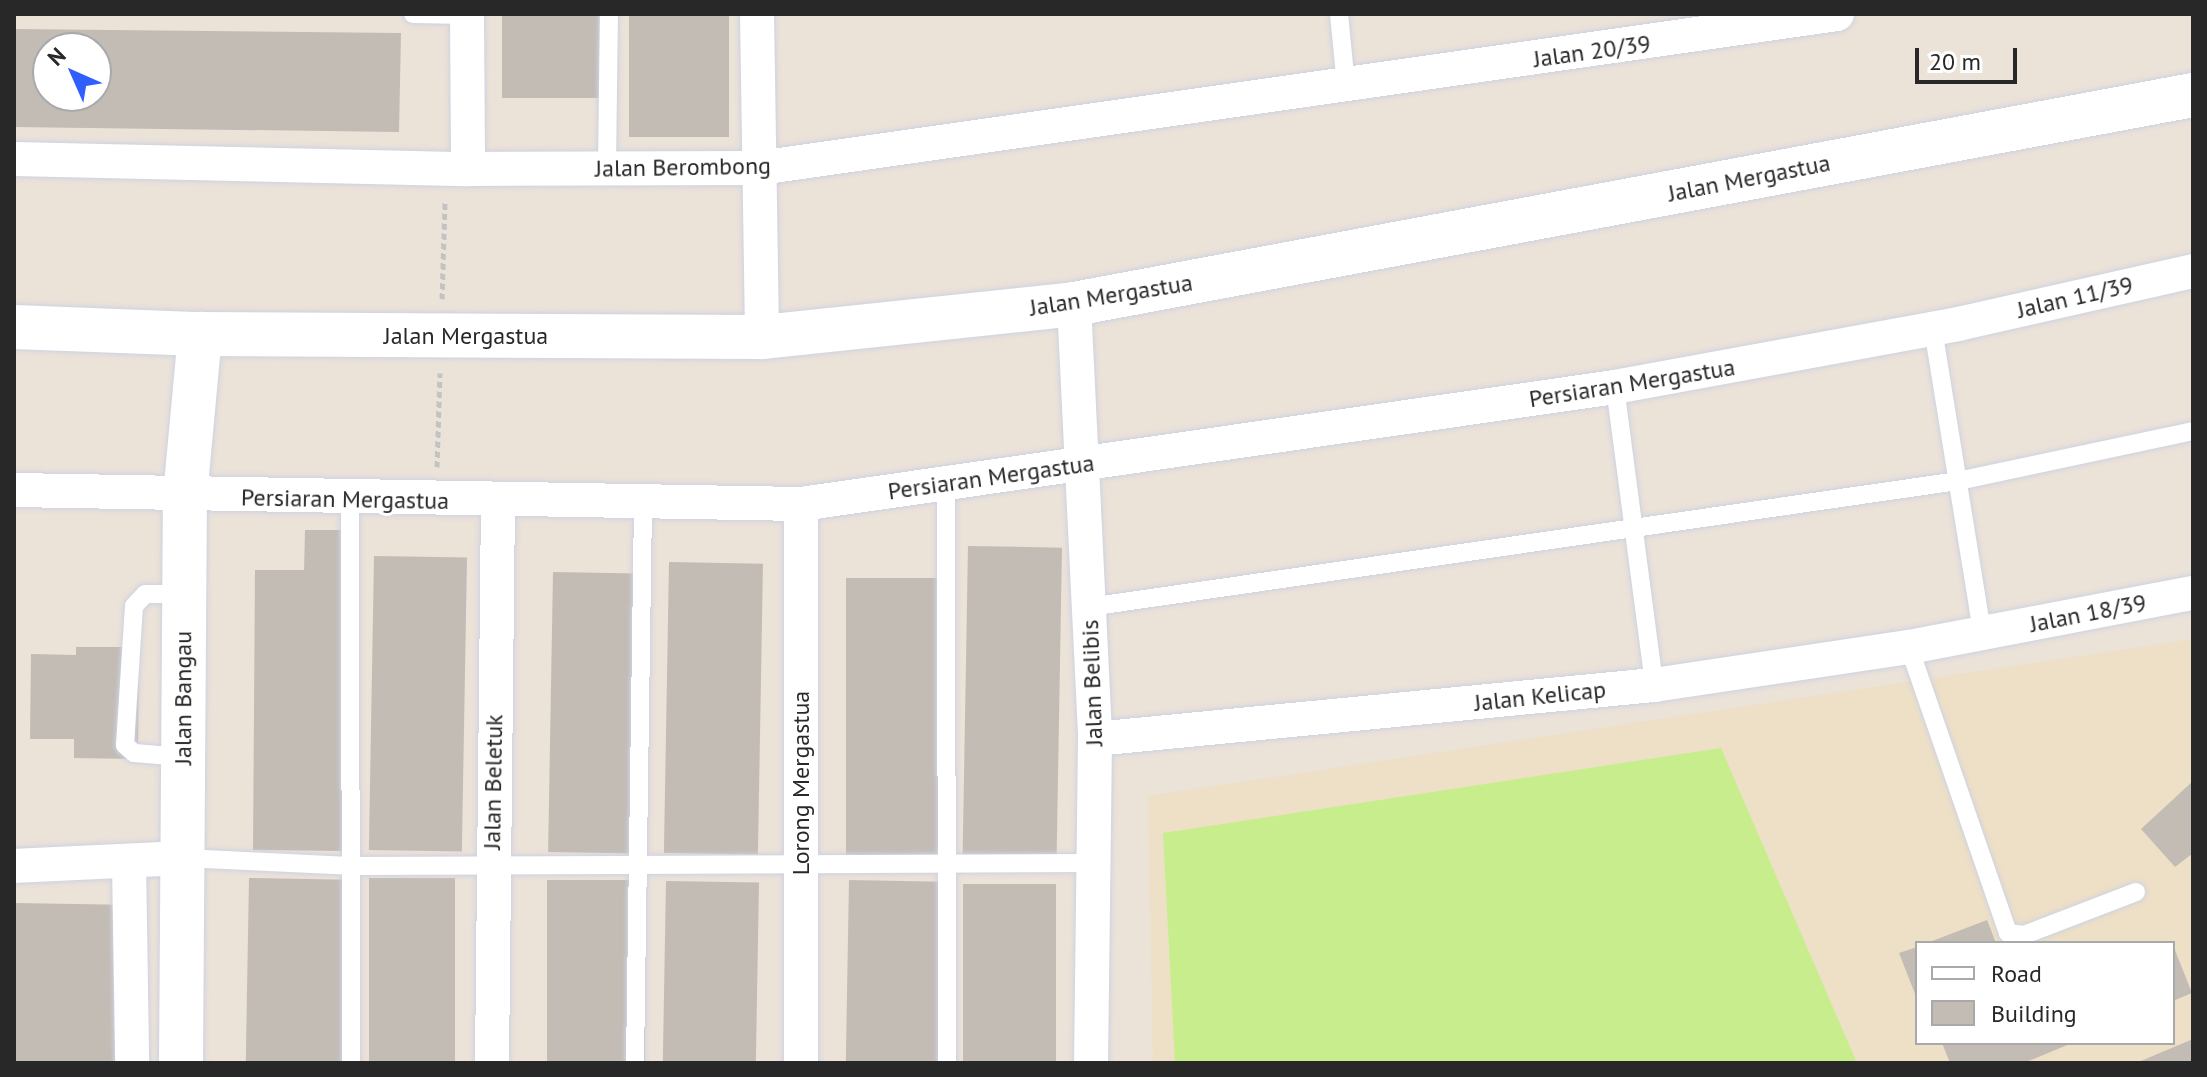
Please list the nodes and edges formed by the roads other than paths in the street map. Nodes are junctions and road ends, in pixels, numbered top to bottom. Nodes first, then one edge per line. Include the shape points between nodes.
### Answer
1 (413, 14) edge
2 (467, 14) edge
3 (609, 14) edge
4 (757, 14) edge
5 (1339, 14) edge
6 (1819, 16) edge
7 (1346, 85) junction
8 (2193, 95) edge
9 (14, 159) edge
10 (759, 168) junction
11 (468, 169) junction
12 (607, 169) junction
13 (2193, 271) edge
14 (1074, 304) junction
15 (14, 327) edge
16 (1946, 327) junction
17 (200, 334) junction
18 (762, 337) junction
19 (1615, 387) junction
20 (2193, 431) edge
21 (1083, 465) junction
22 (1958, 481) junction
23 (946, 484) junction
24 (14, 490) edge
25 (185, 496) junction
26 (350, 498) junction
27 (498, 501) junction
28 (643, 503) junction
29 (801, 504) junction
30 (1633, 530) junction
31 (2193, 593) edge
32 (184, 594) junction
33 (1089, 607) junction
34 (1982, 632) junction
35 (1909, 647) junction
36 (1654, 685) junction
37 (1095, 739) junction
38 (183, 757) junction
39 (182, 858) junction
40 (129, 861) junction
41 (946, 863) junction
42 (1092, 863) junction
43 (800, 864) junction
44 (492, 865) junction
45 (640, 865) junction
46 (14, 866) edge
47 (350, 866) junction
48 (2136, 892) dead end
49 (132, 1063) edge
50 (181, 1063) edge
51 (351, 1063) edge
52 (492, 1063) edge
53 (635, 1063) edge
54 (801, 1063) edge
55 (947, 1063) edge
56 (1091, 1063) edge

1 - 2 lane
2 - 11 street
3 - 12 lane
4 - 10 street
5 - 7 lane
6 - 7 street, Jalan 20/39
7 - 10 street, Jalan Berombong
8 - 14 main road, Jalan Mergastua
9 - 11 street, Jalan Berombong
10 - 12 street, Jalan Berombong
10 - 18 street
11 - 12 street, Jalan Berombong
13 - 16 street, Jalan 11/39
14 - 18 main road, Jalan Mergastua
14 - 21 street, Jalan Belibis
15 - 17 main road, Jalan Mergastua
16 - 19 street, Persiaran Mergastua
16 - 22 lane
17 - 18 main road, Jalan Mergastua
17 - 25 main road, Jalan Bangau
19 - 21 street, Persiaran Mergastua
19 - 30 lane
20 - 22 lane
21 - 23 street, Persiaran Mergastua
21 - 33 street, Jalan Belibis
22 - 30 lane
22 - 34 lane
23 - 29 street, Persiaran Mergastua
23 - 41 lane
24 - 25 street, Persiaran Mergastua
25 - 26 street, Persiaran Mergastua
25 - 32 main road, Jalan Bangau
26 - 27 street, Persiaran Mergastua
26 - 47 lane
27 - 28 street, Persiaran Mergastua
27 - 44 street, Jalan Beletuk
28 - 29 street, Persiaran Mergastua
28 - 45 lane
29 - 43 street, Lorong Mergastua
30 - 33 lane
30 - 36 lane
31 - 34 street, Jalan 18/39
32 - 38 main road, Jalan Bangau
32 - 38 lane via 145,594 134,606 125,745 134,753
33 - 37 street, Jalan Belibis
34 - 35 street, Jalan Kelicap
35 - 36 street, Jalan Kelicap
35 - 48 lane via 2008,933 2024,935
36 - 37 street, Jalan Kelicap
37 - 42 street, Jalan Belibis
38 - 39 main road, Jalan Bangau
39 - 40 street
39 - 47 lane
39 - 50 main road, Jalan Bangau
40 - 46 street
40 - 49 street
41 - 42 lane
41 - 43 lane
41 - 55 lane
42 - 56 street, Jalan Belibis
43 - 45 lane
43 - 54 street, Lorong Mergastua
44 - 45 lane
44 - 47 lane
44 - 52 street, Jalan Beletuk
45 - 53 lane
47 - 51 lane

